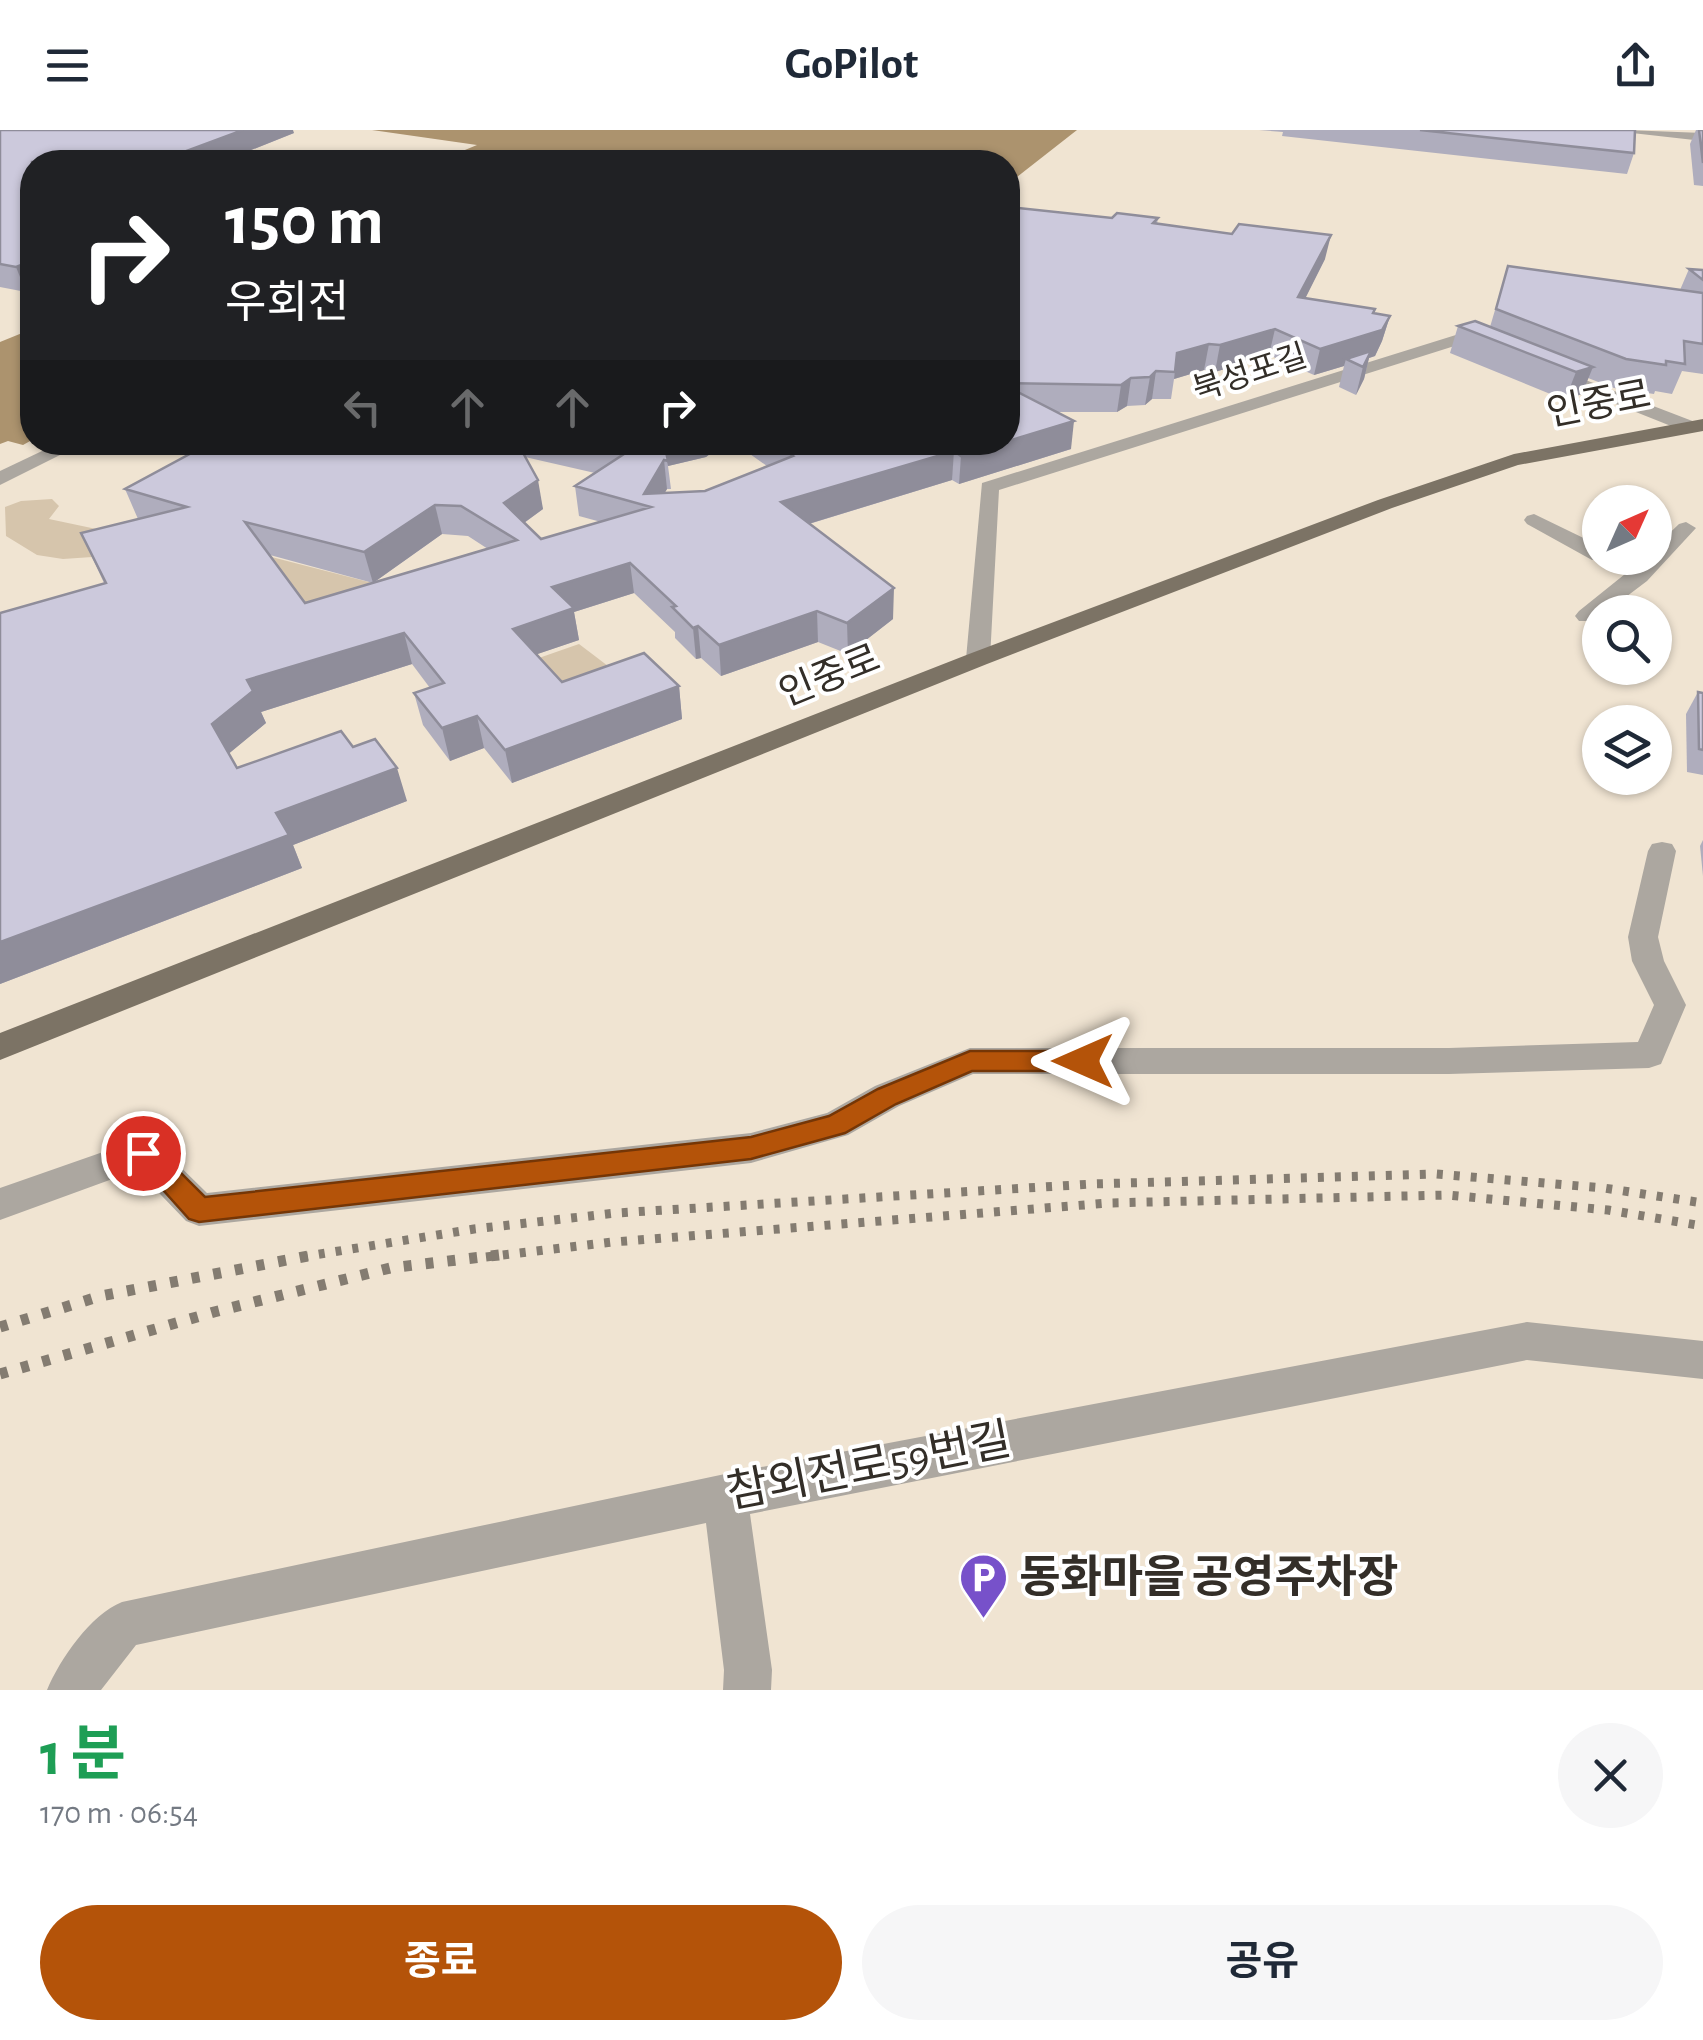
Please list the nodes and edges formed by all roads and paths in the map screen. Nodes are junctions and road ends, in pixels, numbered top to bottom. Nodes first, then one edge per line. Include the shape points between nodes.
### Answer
1 (1632, 130) edge
2 (1676, 132) edge
3 (1703, 138) edge
4 (1695, 426) edge
5 (50, 455) edge
6 (0, 480) edge
7 (1534, 520) dead end
8 (1694, 522) edge
9 (1582, 545) edge
10 (1703, 548) edge
11 (1638, 576) joint
12 (1614, 595) edge
13 (978, 660) junction
14 (1662, 851) dead end
15 (0, 1048) edge
16 (0, 1204) edge
17 (1703, 1360) edge
18 (725, 1496) junction
19 (70, 1690) edge
20 (747, 1690) edge

1 - 2 street
2 - 3 street
4 - 13 main road, 인중로 via 1514,460
4 - 13 street, 북성포길 via 1465,337 989,487
5 - 6 street
7 - 9 street
8 - 10 street
8 - 11 street
11 - 12 street
13 - 15 main road, 인중로
14 - 16 street via 1643,938 1670,1006 1648,1055 1449,1062 970,1061 836,1125 751,1148 199,1210 143,1153
17 - 18 street, 참외전로59번길 via 1527,1341
18 - 19 street, 참외전로59번길 via 122,1625
18 - 20 street

